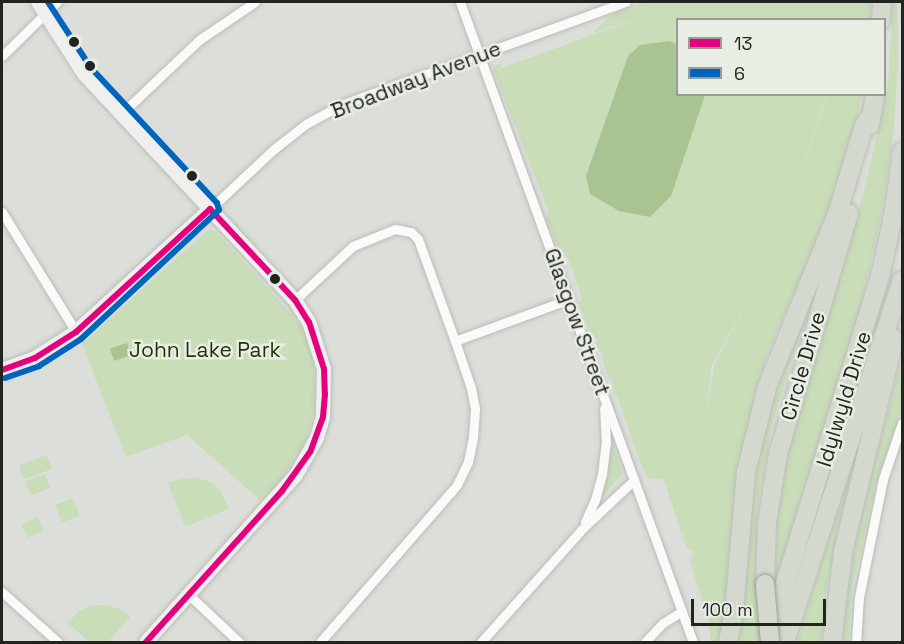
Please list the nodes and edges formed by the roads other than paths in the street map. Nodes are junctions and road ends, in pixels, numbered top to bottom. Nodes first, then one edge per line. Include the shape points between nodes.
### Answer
1 (57, 2) edge
2 (255, 2) edge
3 (460, 2) edge
4 (626, 2) edge
5 (882, 2) edge
6 (42, 8) edge
7 (881, 18) edge
8 (480, 55) junction
9 (2, 56) edge
10 (875, 96) edge
11 (121, 114) junction
12 (871, 115) junction
13 (903, 152) edge
14 (210, 209) junction
15 (2, 212) edge
16 (903, 280) edge
17 (903, 296) edge
18 (569, 299) junction
19 (295, 300) junction
20 (76, 332) junction
21 (455, 341) junction
22 (2, 370) edge
23 (603, 396) junction
24 (903, 423) edge
25 (634, 480) junction
26 (581, 530) junction
27 (2, 592) edge
28 (189, 595) junction
29 (682, 611) junction
30 (58, 642) edge
31 (146, 642) edge
32 (239, 642) edge
33 (320, 642) edge
34 (481, 642) edge
35 (645, 642) edge
36 (693, 642) edge
37 (728, 642) edge
38 (768, 642) edge
39 (785, 642) edge
40 (832, 642) edge
41 (856, 642) edge

1 - 6 street
2 - 11 street via 199,40
3 - 8 street, Glasgow Street
4 - 8 street, Broadway Avenue
5 - 7 highway
6 - 9 street
6 - 11 street via 79,68
8 - 14 street, Broadway Avenue via 364,95 306,124
8 - 18 street, Glasgow Street
10 - 12 highway, Circle Drive
11 - 14 street
12 - 37 highway via 864,126 838,211 767,387 746,472
12 - 38 highway, Circle Drive, bridge via 865,160 778,454 767,523
13 - 38 highway, Idylwyld Drive via 880,277
14 - 19 street
14 - 20 street, Broadway Avenue
15 - 20 street
16 - 39 highway, Idylwyld Drive
17 - 40 highway via 843,552
18 - 21 street
18 - 23 street, Glasgow Street
19 - 21 street via 353,246 395,229 406,230 418,239
19 - 28 street via 309,322 324,369 323,417 317,438 296,475
20 - 22 street, Broadway Avenue via 35,358
21 - 33 street via 475,409 468,462 444,503
23 - 25 street, Glasgow Street
23 - 26 street via 606,443 602,474
24 - 41 street via 883,479 859,597
25 - 26 street
25 - 29 street, Glasgow Street
26 - 34 street
27 - 30 street
28 - 31 street
28 - 32 street
29 - 35 street via 663,623
29 - 36 street, Glasgow Street

